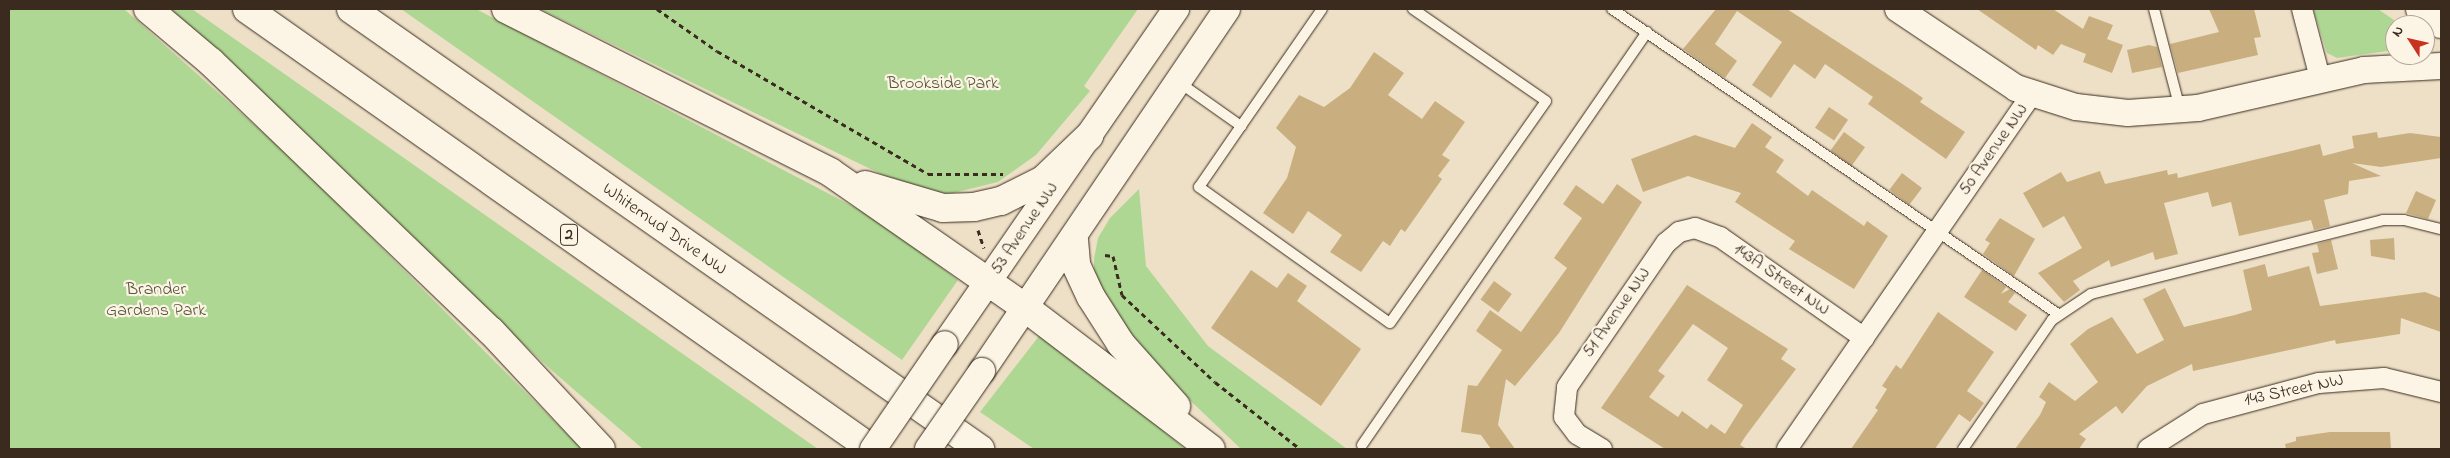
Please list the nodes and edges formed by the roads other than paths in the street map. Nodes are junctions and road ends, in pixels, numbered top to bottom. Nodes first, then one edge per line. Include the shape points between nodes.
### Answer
1 (148, 9) edge
2 (248, 9) edge
3 (351, 9) edge
4 (506, 9) edge
5 (1176, 9) edge
6 (1227, 9) edge
7 (1322, 9) edge
8 (1413, 9) edge
9 (1612, 9) edge
10 (1898, 9) edge
11 (2154, 9) edge
12 (2302, 9) edge
13 (2419, 9) edge
14 (2441, 25) edge
15 (1646, 32) junction
16 (2441, 66) edge
17 (2320, 78) junction
18 (1180, 83) junction
19 (2032, 94) junction
20 (2180, 111) junction
21 (1241, 126) junction
22 (1089, 136) junction
23 (830, 172) junction
24 (1695, 228) joint
25 (2441, 229) edge
26 (1938, 231) junction
27 (1074, 240) junction
28 (989, 282) junction
29 (1027, 309) junction
30 (2058, 314) junction
31 (1864, 338) junction
32 (2441, 392) edge
33 (599, 445) edge
34 (1362, 445) dead end
35 (873, 449) edge
36 (928, 449) edge
37 (980, 449) edge
38 (1212, 449) edge
39 (1602, 449) edge
40 (1787, 449) edge
41 (1963, 449) edge
42 (2148, 449) edge

1 - 33 highway via 211,62 491,331
2 - 35 highway, 2
3 - 37 highway, Whitemud Drive NW
4 - 23 highway
5 - 22 street, 53 Avenue NW
6 - 18 street
7 - 21 lane
8 - 21 lane via 1546,101 1390,322 1199,187
9 - 15 lane
10 - 19 street via 2001,80
11 - 20 lane
12 - 17 street
13 - 14 street
15 - 26 lane
15 - 34 lane
16 - 17 street, 50 Avenue NW via 2393,66
17 - 20 street, 50 Avenue NW
18 - 21 lane
18 - 27 street
19 - 20 street, 50 Avenue NW via 2128,114
19 - 26 street, 50 Avenue NW
22 - 23 highway via 1043,180 1002,201 974,207 924,204
22 - 28 street, 53 Avenue NW
23 - 28 highway
24 - 31 street, 143A Street NW via 1720,237
24 - 39 street, 51 Avenue NW via 1672,236 1567,387 1564,417 1577,434
25 - 30 lane via 2404,220 2383,220 2108,287
26 - 30 lane
26 - 31 street, 50 Avenue NW
27 - 29 street
27 - 38 highway via 1079,275 1121,344
28 - 29 highway
28 - 35 street, 53 Avenue NW, bridge
29 - 36 street, bridge
29 - 38 highway
30 - 41 lane
31 - 40 street, 50 Avenue NW
32 - 42 street, 143 Street NW via 2384,378 2341,379 2229,406 2180,426

